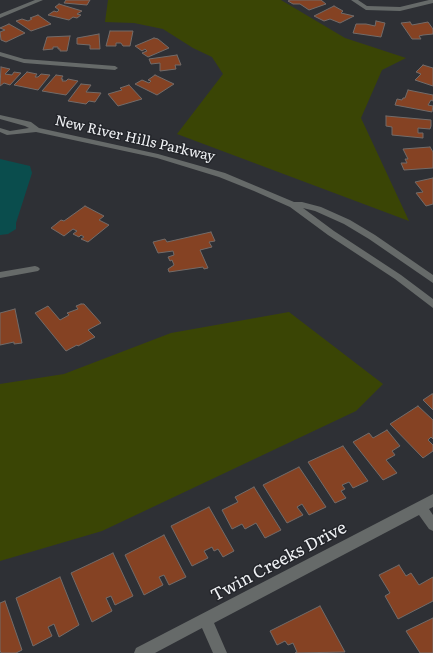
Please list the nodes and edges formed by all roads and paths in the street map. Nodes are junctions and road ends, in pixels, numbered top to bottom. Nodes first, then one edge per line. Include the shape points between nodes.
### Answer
1 (40, 0) edge
2 (354, 0) edge
3 (433, 1) edge
4 (0, 16) edge
5 (0, 54) edge
6 (115, 68) dead end
7 (0, 117) edge
8 (0, 130) edge
9 (36, 130) junction
10 (293, 205) junction
11 (35, 269) dead end
12 (0, 274) edge
13 (433, 280) edge
14 (433, 304) edge
15 (433, 500) edge
16 (421, 508) junction
17 (433, 526) edge
18 (206, 621) junction
19 (141, 653) edge
20 (220, 653) edge

1 - 4 street
2 - 3 street via 366,8 400,9
5 - 6 street via 24,60
7 - 9 street, New River Hills Parkway via 28,124
8 - 9 street, New River Hills Parkway via 10,133
9 - 10 street, New River Hills Parkway via 190,165 222,175
10 - 13 street, New River Hills Parkway via 302,204 318,209 347,222
10 - 14 street, New River Hills Parkway
11 - 12 street
15 - 16 street, Twin Creeks Drive
16 - 17 street
16 - 18 street, Twin Creeks Drive
18 - 19 street, Twin Creeks Drive
18 - 20 street

